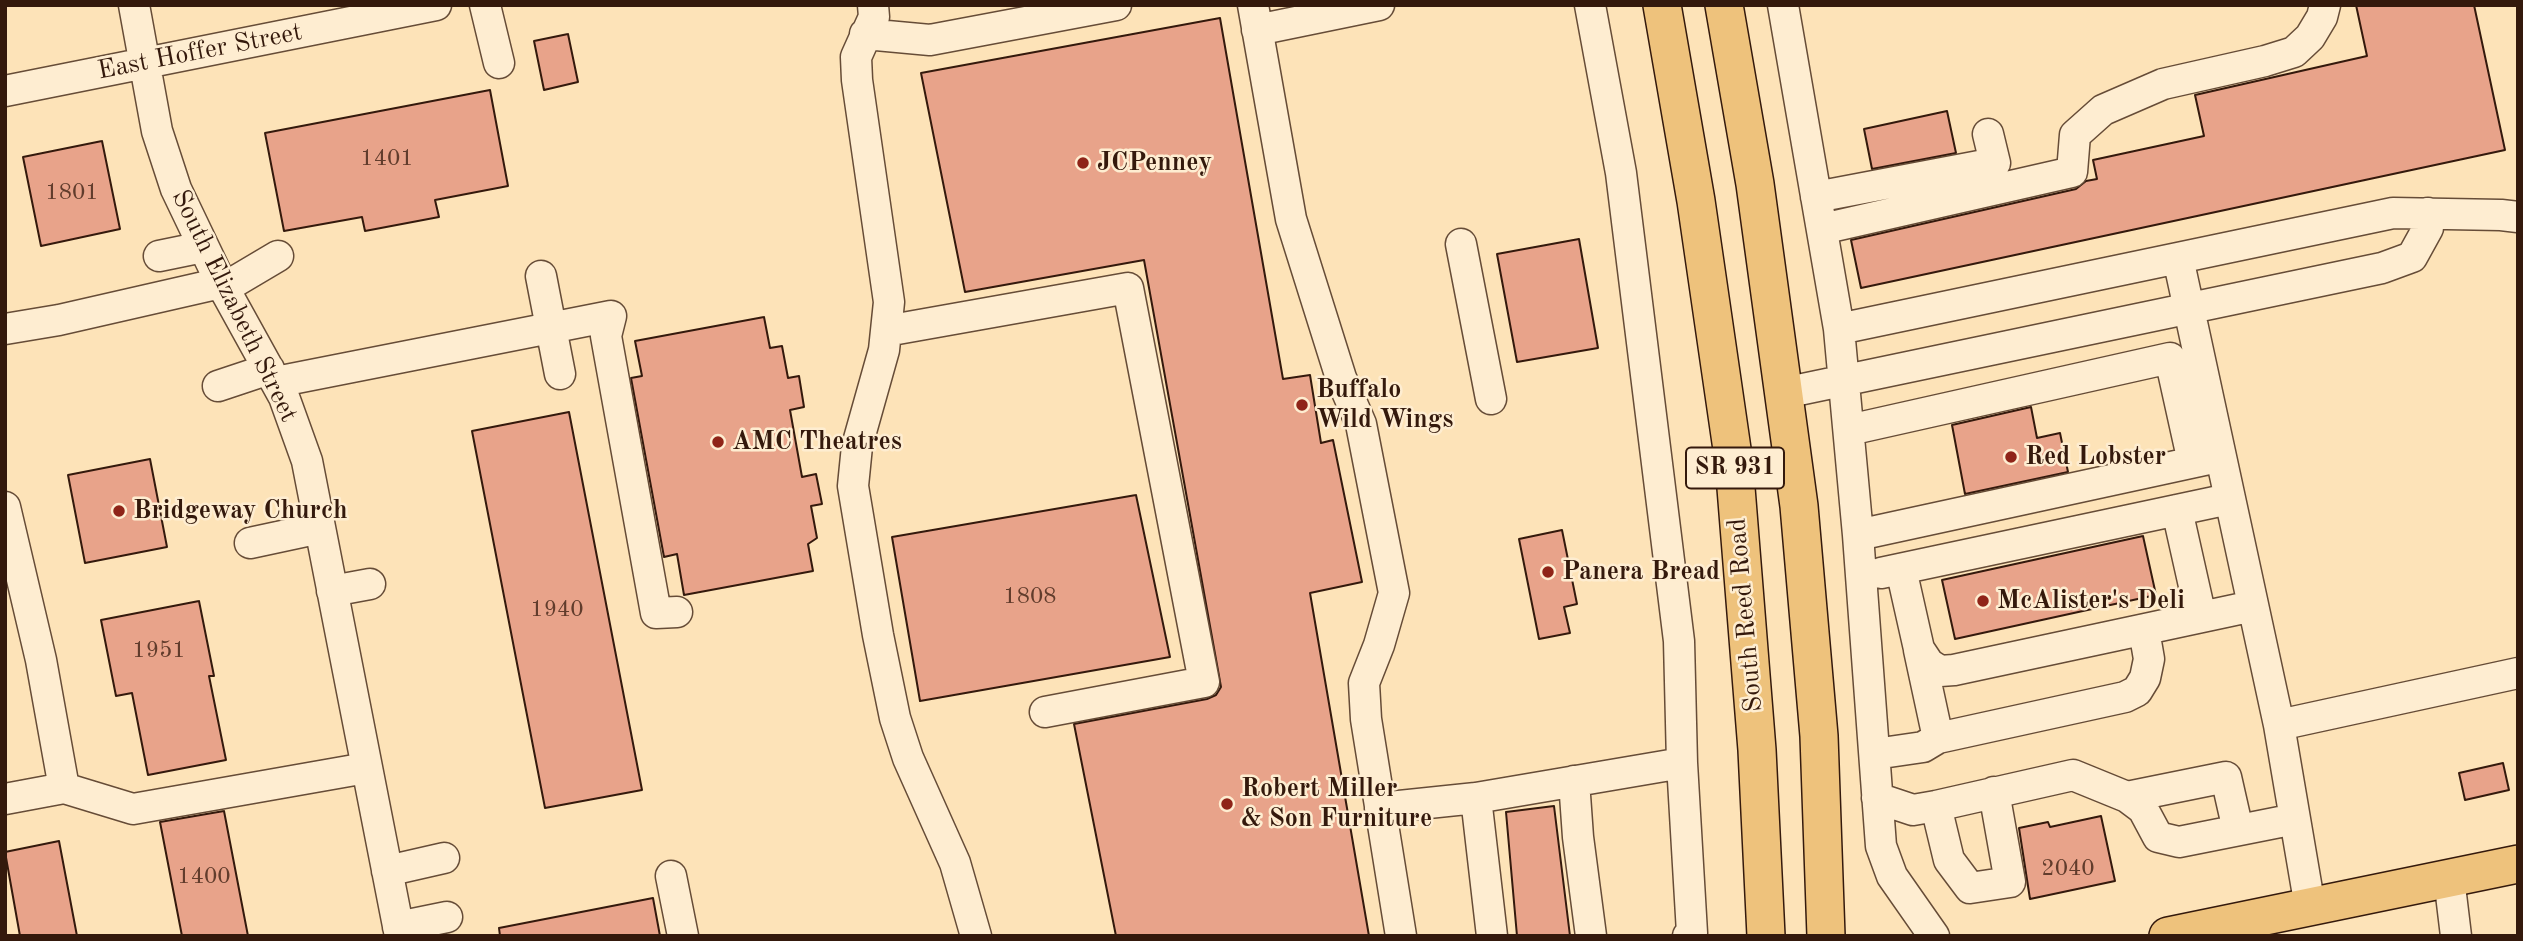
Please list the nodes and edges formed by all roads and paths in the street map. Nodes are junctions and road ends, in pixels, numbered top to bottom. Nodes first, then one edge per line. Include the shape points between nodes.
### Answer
1 (134, 5) edge
2 (436, 5) edge
3 (485, 5) edge
4 (873, 5) edge
5 (1116, 5) edge
6 (1379, 5) edge
7 (1590, 5) edge
8 (1662, 5) edge
9 (1724, 5) edge
10 (1783, 5) edge
11 (2325, 5) edge
12 (1255, 18) edge
13 (865, 34) junction
14 (499, 63) dead end
15 (145, 64) junction
16 (5, 91) edge
17 (1988, 134) dead end
18 (1816, 197) junction
19 (2428, 213) junction
20 (2518, 217) edge
21 (1822, 229) junction
22 (1461, 244) dead end
23 (203, 247) junction
24 (159, 256) dead end
25 (278, 256) dead end
26 (2178, 258) junction
27 (541, 276) dead end
28 (222, 286) junction
29 (2188, 308) junction
30 (2112, 324) junction
31 (551, 328) junction
32 (5, 329) edge
33 (1839, 329) junction
34 (886, 331) junction
35 (2121, 369) junction
36 (560, 374) dead end
37 (272, 376) junction
38 (1844, 382) junction
39 (218, 386) dead end
40 (1784, 393) junction
41 (1491, 399) dead end
42 (1849, 430) junction
43 (2207, 459) junction
44 (2230, 499) junction
45 (5, 507) edge
46 (2178, 510) junction
47 (320, 528) junction
48 (1858, 535) junction
49 (250, 543) dead end
50 (1901, 569) junction
51 (1861, 578) junction
52 (370, 584) dead end
53 (332, 591) junction
54 (2253, 606) junction
55 (677, 612) dead end
56 (2202, 617) junction
57 (2144, 630) junction
58 (1919, 649) junction
59 (2518, 673) edge
60 (1045, 712) dead end
61 (2279, 725) junction
62 (1938, 738) junction
63 (1875, 754) junction
64 (1682, 762) junction
65 (366, 768) junction
66 (1574, 781) junction
67 (64, 788) junction
68 (1994, 793) junction
69 (2127, 797) junction
70 (1476, 798) junction
71 (1877, 798) junction
72 (5, 799) edge
73 (1936, 806) junction
74 (1380, 808) junction
75 (2295, 818) junction
76 (2238, 830) junction
77 (444, 858) dead end
78 (2518, 864) edge
79 (387, 871) junction
80 (671, 876) dead end
81 (2449, 878) junction
82 (2310, 907) junction
83 (447, 917) dead end
84 (399, 931) edge
85 (683, 936) edge
86 (976, 936) edge
87 (1401, 936) edge
88 (1492, 936) edge
89 (1591, 936) edge
90 (1688, 936) edge
91 (1766, 936) edge
92 (1826, 936) edge
93 (1934, 936) edge
94 (2168, 936) edge
95 (2456, 936) edge

1 - 15 street, South Elizabeth Street
2 - 15 street, East Hoffer Street
3 - 14 street
4 - 13 street via 874,17
5 - 13 street via 930,40
6 - 12 street
7 - 64 street via 1621,173 1679,641
8 - 91 main road, South Reed Road / SR 931 via 1734,463 1757,750
9 - 40 main road, SR 931
10 - 18 street
11 - 21 street via 2309,37 2294,52 2163,84 2103,110 2075,135 2072,172
12 - 74 street via 1291,219 1341,378 1361,424 1394,593 1364,682
13 - 34 street via 856,57 857,80 889,302
15 - 16 street, East Hoffer Street
15 - 23 street, South Elizabeth Street via 157,131 176,189
17 - 18 street via 1996,163
18 - 21 street
19 - 20 street
19 - 26 street via 2393,213
19 - 29 street via 2428,228 2412,257 2382,268
21 - 33 street
22 - 41 street
23 - 24 street
23 - 28 street, South Elizabeth Street
25 - 28 street
26 - 29 street
26 - 33 street
27 - 31 street
28 - 32 street
28 - 37 street, South Elizabeth Street
29 - 30 street
29 - 43 street
30 - 35 street
30 - 38 street
31 - 36 street
31 - 37 street
31 - 55 street via 611,316 606,336 656,614
33 - 38 street
34 - 60 street via 1128,288 1204,682
34 - 86 street via 853,486 895,718 955,863
35 - 42 street
35 - 43 street via 2171,358
37 - 39 street
37 - 47 street, South Elizabeth Street via 307,461
38 - 40 street
38 - 42 street
40 - 92 main road, SR 931 via 1819,736
42 - 48 street
43 - 44 street
43 - 48 street
44 - 46 street
44 - 54 street
45 - 67 street via 41,660
46 - 50 street
46 - 56 street
47 - 49 street
47 - 53 street, South Elizabeth Street
48 - 51 street
50 - 51 street
50 - 58 street
51 - 63 street
52 - 53 street
53 - 65 street, South Elizabeth Street
54 - 56 street
54 - 61 street
56 - 57 street
57 - 58 street via 1954,670 1940,671
57 - 62 street via 2149,659 2146,678 2137,691
58 - 62 street
59 - 61 street
61 - 75 street
62 - 63 street via 1923,747
63 - 71 street
64 - 66 street
64 - 90 street via 1692,933
65 - 67 street via 133,809
65 - 79 street, South Elizabeth Street
66 - 70 street
66 - 89 street
67 - 72 street
68 - 69 street via 2073,775
68 - 73 street
68 - 73 street via 2010,882 1970,888 1950,860
69 - 76 street via 2143,809 2158,837 2179,842
69 - 76 street via 2226,777
70 - 74 street
70 - 88 street
71 - 73 street via 1913,810
71 - 93 street via 1881,846 1892,876
74 - 87 street
75 - 76 street
75 - 82 street
77 - 79 street
78 - 81 main road
79 - 84 street, South Elizabeth Street
80 - 85 street
81 - 82 main road
81 - 95 street
82 - 94 main road
83 - 84 street

